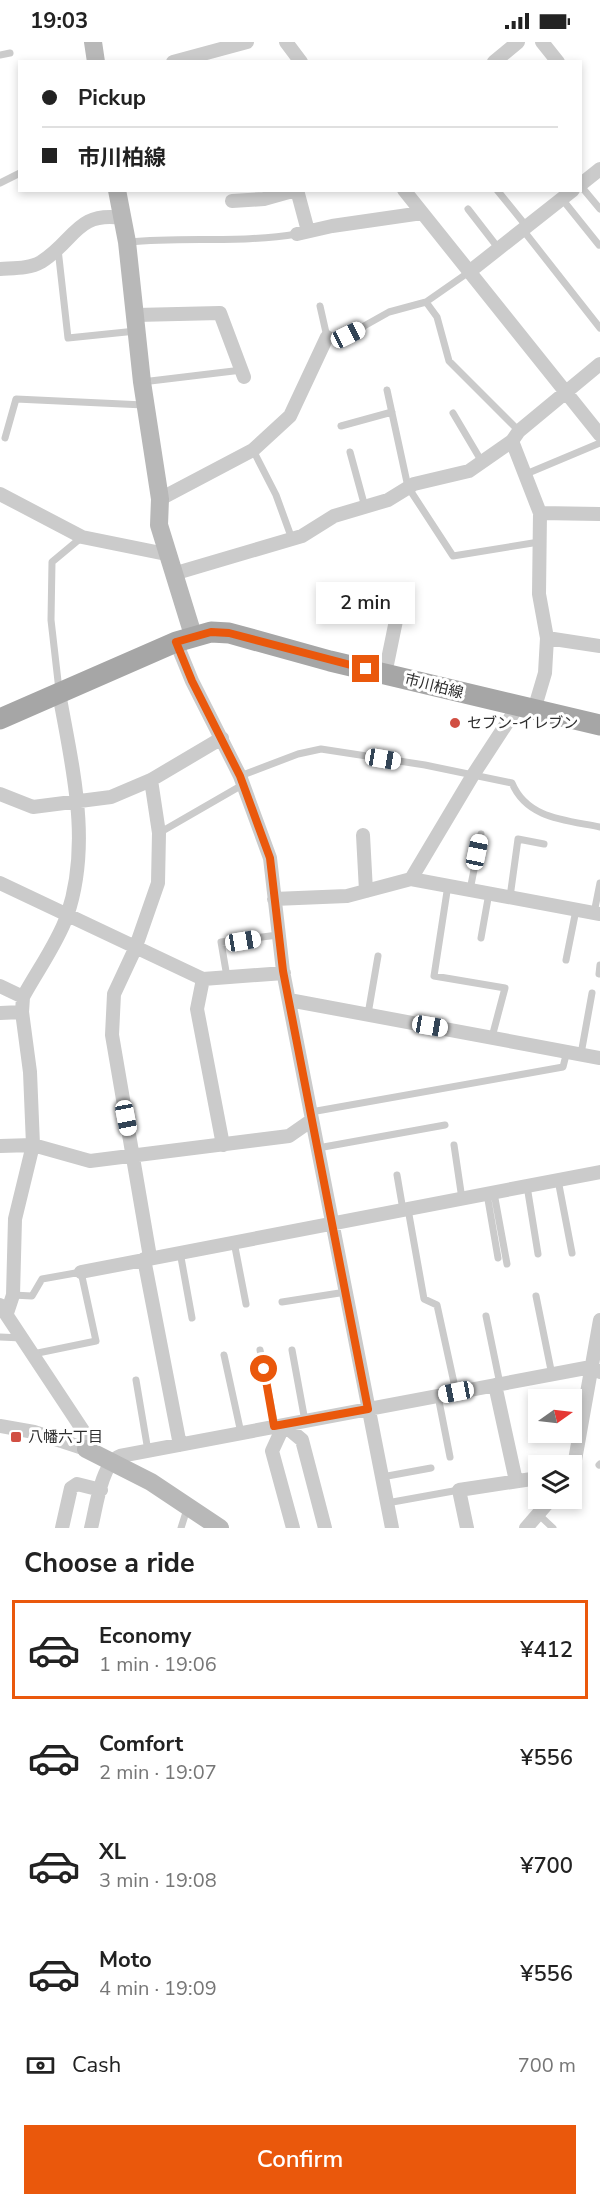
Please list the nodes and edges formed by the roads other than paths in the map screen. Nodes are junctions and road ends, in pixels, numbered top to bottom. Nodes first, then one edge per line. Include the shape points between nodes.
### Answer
1 (93, 42) edge
2 (247, 42) edge
3 (286, 42) edge
4 (518, 42) edge
5 (543, 42) edge
6 (10, 53) dead end
7 (0, 55) edge
8 (96, 60) edge
9 (180, 60) edge
10 (300, 60) edge
11 (496, 60) edge
12 (556, 60) edge
13 (600, 169) edge
14 (18, 174) edge
15 (0, 183) edge
16 (582, 183) edge
17 (582, 187) edge
18 (117, 192) edge
19 (289, 192) edge
20 (296, 192) edge
21 (498, 192) edge
22 (408, 195) edge
23 (568, 195) edge
24 (232, 201) dead end
25 (468, 209) dead end
26 (600, 209) edge
27 (422, 213) junction
28 (122, 218) junction
29 (525, 229) junction
30 (302, 233) junction
31 (127, 242) junction
32 (599, 244) edge
33 (58, 249) junction
34 (499, 249) junction
35 (0, 269) edge
36 (469, 272) junction
37 (426, 302) junction
38 (320, 306) dead end
39 (136, 323) junction
40 (600, 328) edge
41 (327, 337) junction
42 (600, 364) edge
43 (243, 374) joint
44 (142, 382) junction
45 (387, 390) dead end
46 (566, 392) junction
47 (145, 405) junction
48 (392, 412) junction
49 (453, 413) dead end
50 (594, 418) edge
51 (341, 426) dead end
52 (600, 435) edge
53 (516, 436) junction
54 (4, 438) dead end
55 (600, 443) edge
56 (253, 450) junction
57 (350, 452) dead end
58 (482, 462) junction
59 (526, 474) junction
60 (408, 487) junction
61 (0, 494) edge
62 (160, 499) junction
63 (365, 507) junction
64 (540, 513) junction
65 (600, 514) edge
66 (82, 537) junction
67 (292, 539) junction
68 (540, 542) junction
69 (166, 554) junction
70 (173, 574) junction
71 (400, 601) dead end
72 (185, 638) junction
73 (547, 638) junction
74 (600, 646) edge
75 (385, 674) junction
76 (59, 693) junction
77 (526, 708) junction
78 (0, 719) edge
79 (600, 725) edge
80 (222, 738) junction
81 (473, 775) junction
82 (151, 780) junction
83 (242, 780) junction
84 (0, 794) edge
85 (78, 802) junction
86 (600, 827) edge
87 (159, 833) junction
88 (481, 834) dead end
89 (363, 835) dead end
90 (544, 844) dead end
91 (411, 879) junction
92 (0, 883) edge
93 (600, 883) edge
94 (448, 885) junction
95 (470, 890) junction
96 (366, 891) junction
97 (489, 893) junction
98 (510, 897) junction
99 (274, 899) junction
100 (576, 910) junction
101 (597, 914) edge
102 (67, 916) junction
103 (278, 935) junction
104 (481, 938) dead end
105 (135, 949) junction
106 (378, 956) dead end
107 (566, 960) dead end
108 (600, 965) edge
109 (284, 973) junction
110 (598, 975) dead end
111 (227, 977) junction
112 (203, 979) junction
113 (0, 986) edge
114 (592, 993) dead end
115 (23, 997) junction
116 (289, 1000) junction
117 (22, 1012) junction
118 (0, 1013) edge
119 (368, 1014) junction
120 (492, 1037) junction
121 (574, 1052) junction
122 (600, 1058) edge
123 (312, 1116) junction
124 (445, 1125) dead end
125 (33, 1145) junction
126 (223, 1145) junction
127 (454, 1145) dead end
128 (0, 1146) edge
129 (318, 1148) junction
130 (133, 1156) junction
131 (600, 1172) edge
132 (397, 1175) dead end
133 (558, 1180) junction
134 (527, 1186) junction
135 (490, 1193) junction
136 (462, 1199) junction
137 (406, 1210) junction
138 (332, 1224) junction
139 (234, 1242) junction
140 (180, 1252) junction
141 (572, 1253) dead end
142 (538, 1254) dead end
143 (147, 1258) junction
144 (498, 1258) dead end
145 (507, 1264) dead end
146 (81, 1272) junction
147 (346, 1292) junction
148 (14, 1295) junction
149 (536, 1296) dead end
150 (282, 1302) dead end
151 (246, 1304) dead end
152 (3, 1309) edge
153 (486, 1316) dead end
154 (192, 1318) dead end
155 (600, 1320) edge
156 (0, 1337) edge
157 (22, 1338) junction
158 (260, 1350) dead end
159 (292, 1350) dead end
160 (33, 1354) junction
161 (224, 1355) dead end
162 (596, 1369) edge
163 (552, 1375) junction
164 (136, 1380) dead end
165 (498, 1384) junction
166 (456, 1392) junction
167 (438, 1396) junction
168 (582, 1407) edge
169 (368, 1409) junction
170 (305, 1420) junction
171 (279, 1425) junction
172 (0, 1426) edge
173 (241, 1433) junction
174 (180, 1444) junction
175 (86, 1449) junction
176 (148, 1451) junction
177 (450, 1457) dead end
178 (112, 1461) junction
179 (431, 1468) dead end
180 (382, 1477) junction
181 (528, 1479) edge
182 (516, 1481) junction
183 (101, 1490) junction
184 (459, 1490) junction
185 (387, 1503) junction
186 (187, 1506) junction
187 (542, 1509) edge
188 (538, 1514) junction
189 (62, 1528) edge
190 (92, 1528) edge
191 (182, 1528) edge
192 (220, 1528) edge
193 (293, 1528) edge
194 (325, 1528) edge
195 (392, 1528) edge
196 (467, 1528) edge
197 (526, 1528) edge
198 (553, 1528) edge

1 - 8 street
2 - 9 street
3 - 10 street
4 - 11 street
5 - 12 street
6 - 7 lane
13 - 16 street
14 - 15 lane
17 - 26 lane
18 - 28 street
19 - 24 street via 264,199
20 - 30 street
21 - 29 lane
22 - 27 street
23 - 29 street
23 - 32 lane
25 - 34 lane
27 - 30 street
27 - 36 street
28 - 31 street
28 - 33 street via 103,215 82,224
29 - 34 street
29 - 40 lane
30 - 31 lane via 252,240 210,237
31 - 39 street
33 - 35 street via 39,263
33 - 39 lane via 68,338
34 - 36 street
36 - 37 lane
36 - 46 street
37 - 41 lane via 389,312 348,335
37 - 53 lane via 437,317 449,361
38 - 41 lane
39 - 43 street via 220,313
39 - 44 street
41 - 56 street via 290,416
42 - 46 street
43 - 44 lane
44 - 47 street
45 - 48 lane
46 - 50 street
46 - 53 street
47 - 54 lane via 16,399
47 - 62 street
48 - 51 lane
48 - 60 lane
49 - 58 lane
50 - 52 street
53 - 58 street
53 - 59 street
55 - 59 lane
56 - 62 street
56 - 67 lane via 276,495
57 - 63 lane
58 - 60 street via 469,471
59 - 64 street
60 - 63 street via 388,500
60 - 68 lane via 453,556
61 - 66 street
62 - 69 street via 159,525
63 - 67 street via 334,516
64 - 65 street
64 - 68 street
66 - 69 street
66 - 76 lane via 52,562 51,620
67 - 70 street
68 - 73 street via 539,594
69 - 70 street
70 - 72 street
71 - 75 street
72 - 75 main road, 市川柏線 via 211,632 229,633
72 - 76 main road, 市川柏線
72 - 80 street via 192,681
73 - 74 street
73 - 77 street via 545,673
75 - 77 main road, 市川柏線
76 - 78 main road, 市川柏線
76 - 85 street
77 - 79 main road, 市川柏線
77 - 81 street
80 - 82 street
80 - 83 street
81 - 83 lane via 321,749 298,754
81 - 86 lane via 512,783 530,808 549,817
81 - 91 street
82 - 85 street via 111,796
82 - 87 street
83 - 87 lane
83 - 99 street via 270,858
84 - 85 street via 33,807
85 - 102 street via 79,855
87 - 105 street via 158,883
88 - 95 lane
89 - 96 street
90 - 98 lane via 518,839
91 - 94 street
91 - 96 street
92 - 102 street
93 - 101 lane
94 - 95 street
94 - 120 lane via 434,976 505,988
95 - 97 street
96 - 99 street via 326,899
97 - 98 street
97 - 104 lane
98 - 100 street
99 - 103 street
100 - 101 street
100 - 107 lane
102 - 105 street
102 - 115 street
103 - 109 street
103 - 111 lane via 221,942
105 - 112 street
105 - 130 street via 114,994 112,1035
106 - 119 lane
108 - 110 lane
109 - 111 street
109 - 116 street
111 - 112 street
112 - 126 street via 197,1009
113 - 115 street
114 - 121 lane
115 - 117 street
116 - 119 street
116 - 123 street
117 - 118 street
117 - 125 street via 30,1072
119 - 120 street
120 - 121 street
121 - 122 street
121 - 123 lane via 563,1067
123 - 126 street via 290,1136
123 - 129 street
124 - 129 lane
125 - 128 street
125 - 130 street via 90,1161
125 - 148 street via 15,1219
126 - 130 street
127 - 136 lane
129 - 138 street
130 - 143 street
131 - 133 street
132 - 137 lane
133 - 134 street
133 - 141 lane
134 - 135 street
134 - 142 lane
135 - 136 street
135 - 144 lane
135 - 145 lane
136 - 137 street
137 - 138 street
137 - 166 lane via 424,1299 437,1305
138 - 139 street
138 - 147 street
139 - 140 street
139 - 151 lane
140 - 143 street
140 - 154 lane
143 - 146 street
143 - 174 street
146 - 148 lane via 42,1279 32,1296
146 - 160 lane via 96,1341
147 - 150 lane
147 - 169 street
148 - 152 street
149 - 163 lane
152 - 157 street
153 - 165 lane
155 - 162 street
156 - 157 lane
157 - 160 street
158 - 171 lane
159 - 170 lane
160 - 175 street via 84,1432
161 - 173 lane
162 - 163 street
162 - 168 street
163 - 165 street
164 - 176 lane
165 - 166 street
165 - 182 street
166 - 167 street
167 - 169 street
167 - 177 lane
169 - 170 street
169 - 180 street
170 - 171 street
171 - 173 street
171 - 193 street via 272,1451
171 - 194 street via 302,1440
172 - 175 street
173 - 174 street
174 - 176 street
175 - 178 street
176 - 178 street
178 - 183 street
178 - 186 street
179 - 180 lane
180 - 185 street
181 - 182 street
182 - 184 street
183 - 189 street via 76,1484 71,1488
183 - 190 street
184 - 185 lane
184 - 196 street
185 - 195 street
186 - 191 lane
186 - 192 street
187 - 188 street
188 - 197 street
188 - 198 lane

